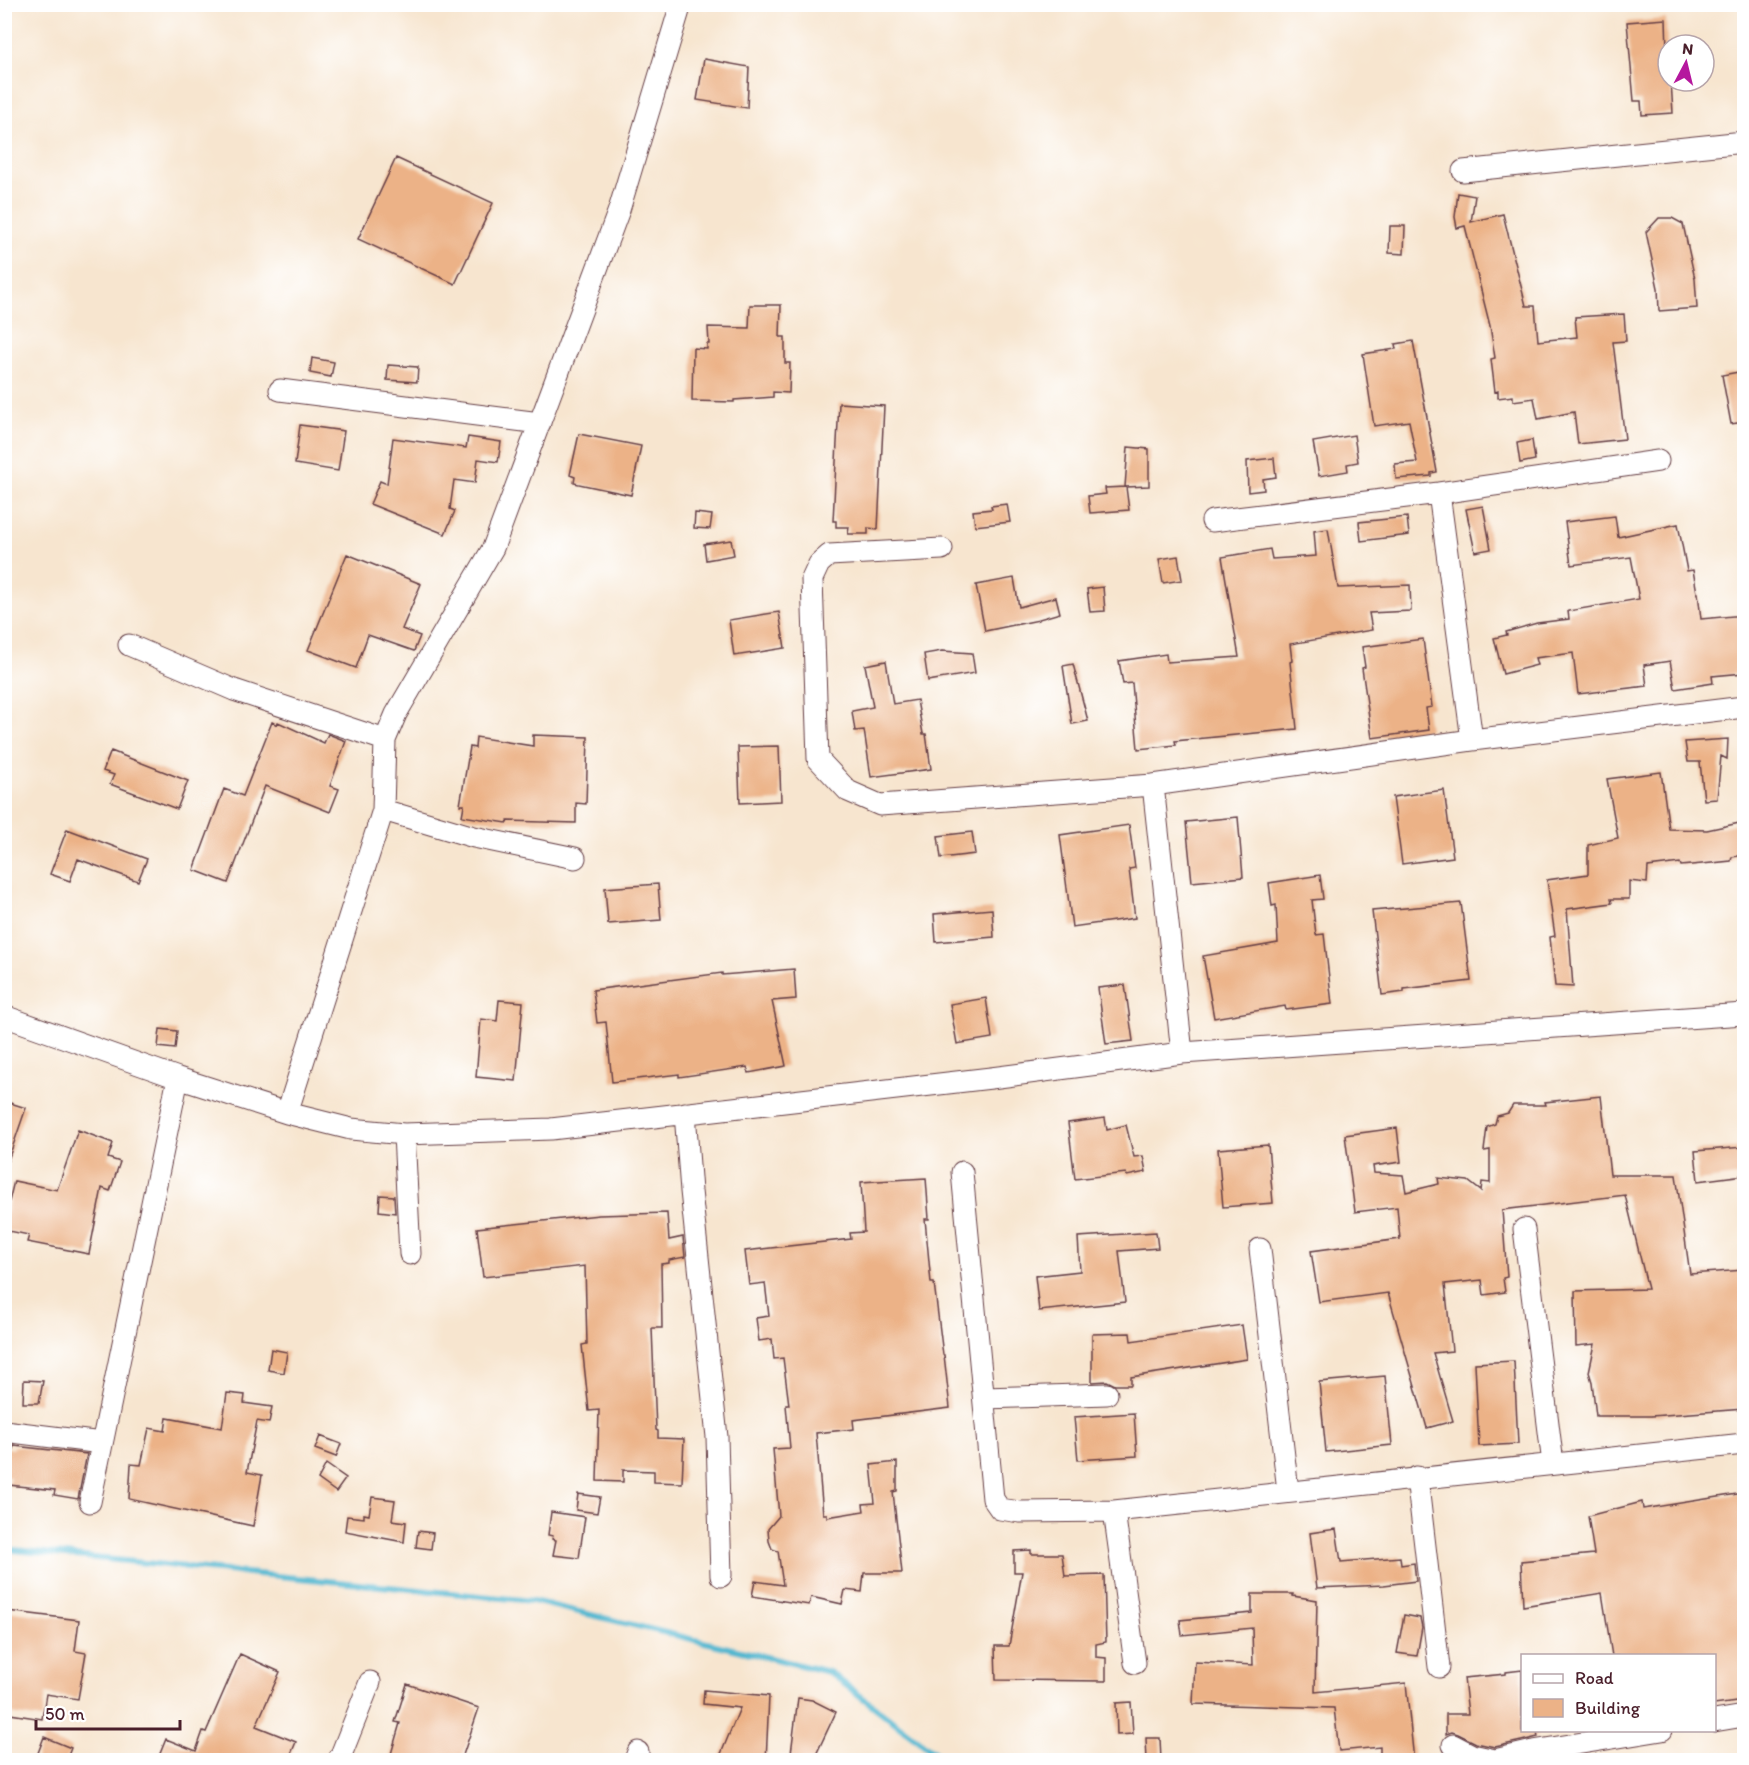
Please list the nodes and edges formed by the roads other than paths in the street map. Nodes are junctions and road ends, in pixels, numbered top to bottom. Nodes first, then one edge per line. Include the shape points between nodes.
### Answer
1 (681, 4) edge
2 (1744, 142) edge
3 (1463, 171) dead end
4 (280, 390) dead end
5 (540, 423) junction
6 (1658, 461) dead end
7 (1440, 493) junction
8 (1212, 521) dead end
9 (942, 549) dead end
10 (129, 645) dead end
11 (1744, 707) edge
12 (385, 740) junction
13 (1472, 740) junction
14 (1153, 785) junction
15 (383, 810) junction
16 (574, 858) dead end
17 (1744, 1014) edge
18 (4, 1016) edge
19 (1182, 1053) junction
20 (178, 1078) junction
21 (287, 1113) junction
22 (685, 1113) junction
23 (404, 1134) junction
24 (962, 1172) dead end
25 (1524, 1228) dead end
26 (1260, 1250) dead end
27 (410, 1254) dead end
28 (1107, 1394) dead end
29 (984, 1398) junction
30 (4, 1431) edge
31 (102, 1443) junction
32 (1744, 1444) edge
33 (1554, 1464) junction
34 (1417, 1478) junction
35 (1288, 1491) junction
36 (90, 1502) dead end
37 (1114, 1511) junction
38 (722, 1576) dead end
39 (1135, 1663) dead end
40 (1439, 1667) dead end
41 (370, 1682) dead end
42 (1744, 1716) edge
43 (1716, 1721) edge
44 (1656, 1732) edge
45 (1453, 1745) dead end
46 (339, 1761) edge

1 - 5 street via 619,210
2 - 3 street
4 - 5 street
5 - 12 street via 493,548 396,714
6 - 7 street
7 - 8 street
7 - 13 street
9 - 14 street via 829,555 819,564 812,579 818,759 848,791 880,805
10 - 12 street via 234,690
11 - 13 street
12 - 15 street
13 - 14 street
14 - 19 street
15 - 16 street via 474,837
15 - 21 street
17 - 19 street
18 - 20 street
19 - 22 street
20 - 21 street
20 - 31 street
21 - 23 street via 351,1130
22 - 23 street via 551,1129
22 - 38 street via 717,1437
23 - 27 street
24 - 29 street
25 - 33 street
26 - 35 street
28 - 29 street
29 - 37 street via 993,1499 1000,1509
30 - 31 street
31 - 36 street
32 - 33 street
33 - 34 street
34 - 35 street
34 - 40 street
35 - 37 street
37 - 39 street
41 - 46 street
42 - 43 street
44 - 45 street via 1495,1760 1472,1755

